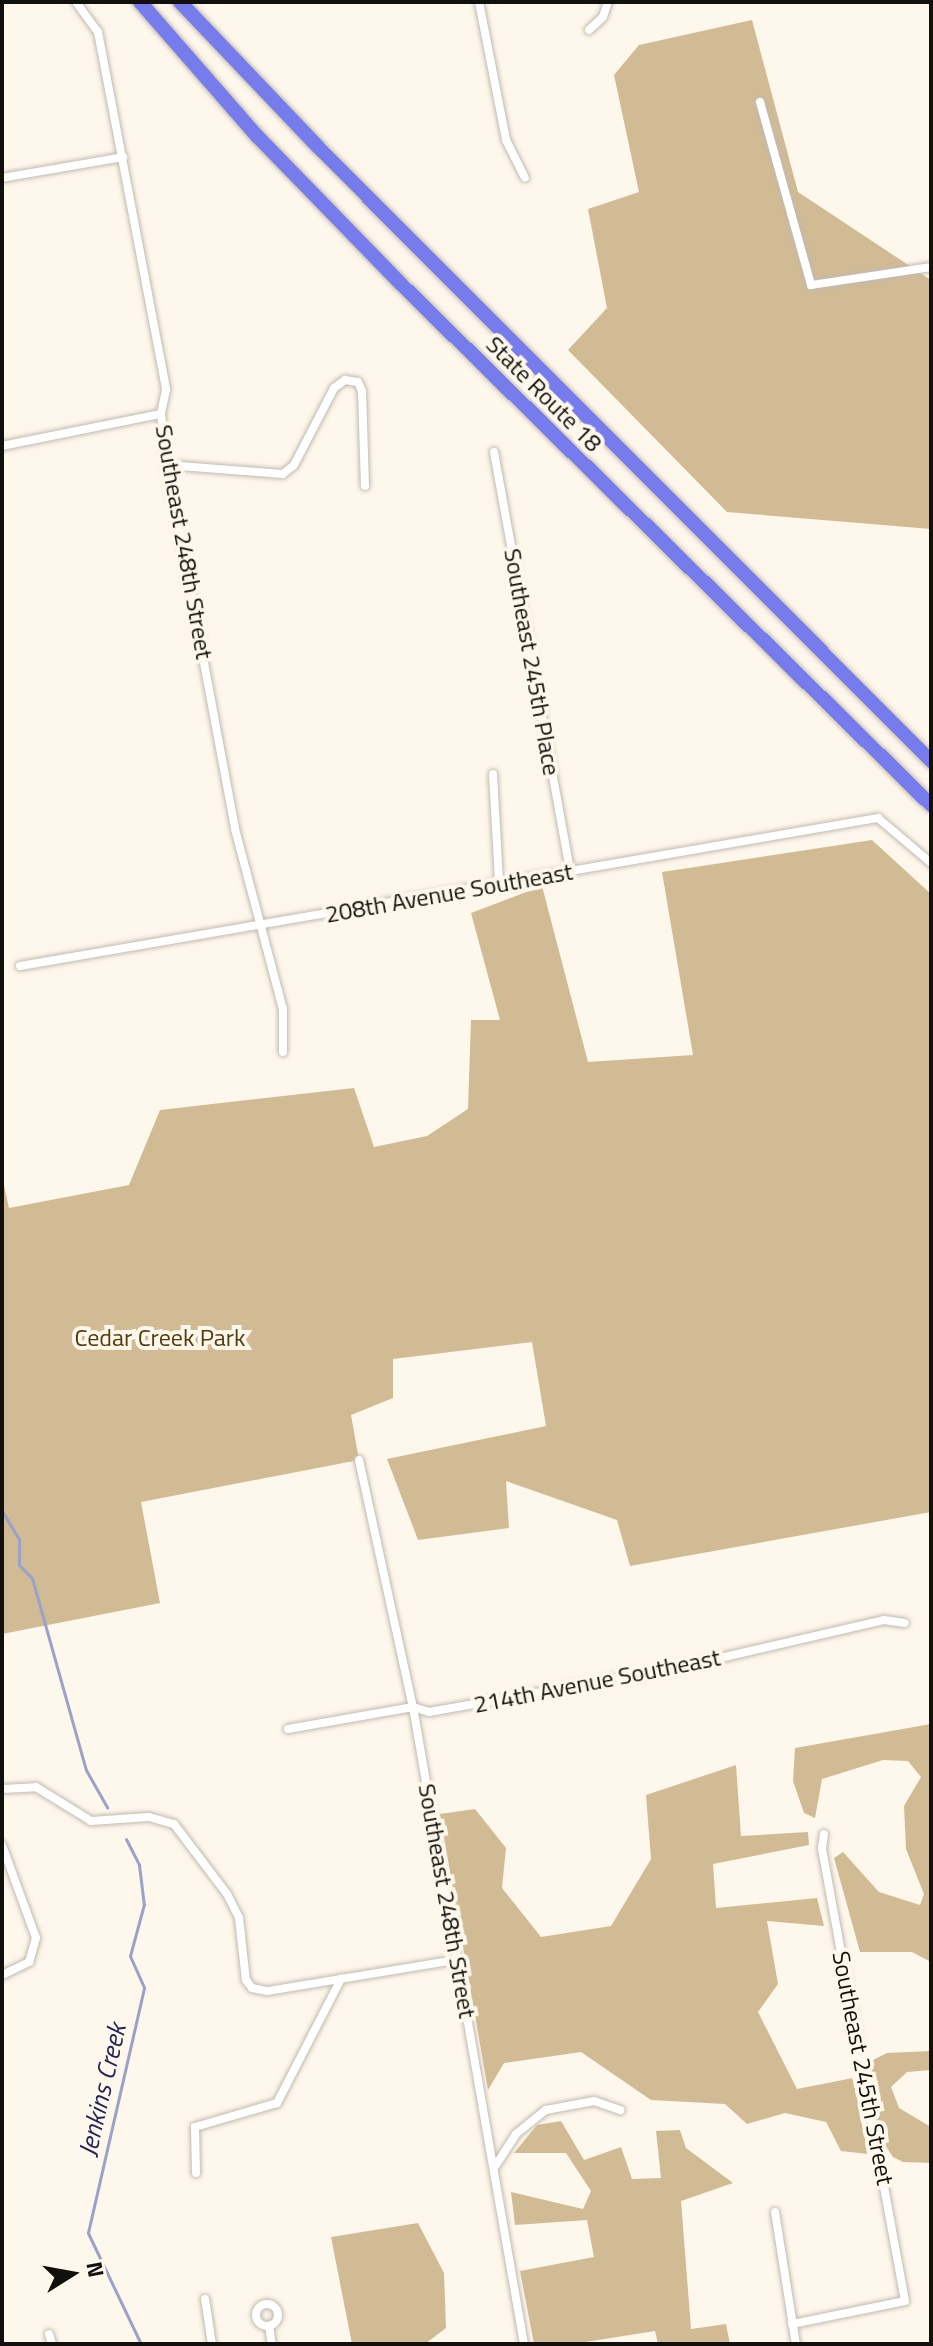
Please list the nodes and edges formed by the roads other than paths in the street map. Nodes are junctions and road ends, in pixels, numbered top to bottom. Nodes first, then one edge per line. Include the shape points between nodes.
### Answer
1 (76, 2) edge
2 (140, 2) edge
3 (180, 2) edge
4 (479, 2) edge
5 (608, 2) edge
6 (589, 30) dead end
7 (760, 102) dead end
8 (123, 157) junction
9 (2, 178) edge
10 (525, 178) dead end
11 (931, 267) edge
12 (161, 414) junction
13 (2, 446) edge
14 (494, 452) dead end
15 (167, 465) junction
16 (365, 486) dead end
17 (931, 761) edge
18 (493, 774) dead end
19 (931, 805) edge
20 (931, 863) edge
21 (570, 871) junction
22 (499, 883) junction
23 (258, 928) junction
24 (20, 966) dead end
25 (283, 1052) dead end
26 (359, 1460) dead end
27 (905, 1623) dead end
28 (413, 1707) junction
29 (288, 1729) dead end
30 (2, 1789) edge
31 (824, 1834) dead end
32 (2, 1845) edge
33 (456, 1960) junction
34 (3, 1975) edge
35 (341, 1979) junction
36 (620, 2110) dead end
37 (495, 2165) junction
38 (196, 2173) dead end
39 (775, 2212) dead end
40 (205, 2299) dead end
41 (792, 2324) junction
42 (269, 2326) dead end
43 (49, 2334) dead end
44 (52, 2344) edge
45 (212, 2344) edge
46 (272, 2344) edge
47 (524, 2344) edge
48 (796, 2344) edge

1 - 8 street, Southeast 248th Street via 98,32
2 - 19 highway, State Route 18 via 257,136 401,284
3 - 17 highway, State Route 18
4 - 10 street via 506,140
5 - 6 street via 603,17
7 - 11 street via 811,285
8 - 9 street
8 - 12 street, Southeast 248th Street via 166,390
12 - 13 street
12 - 15 street, Southeast 248th Street
14 - 21 street, Southeast 245th Place
15 - 16 street via 283,474 294,465 334,388 345,380 358,382 362,391
15 - 23 street, Southeast 248th Street
18 - 22 street
20 - 21 street, 208th Avenue Southeast via 878,818
21 - 22 street, 208th Avenue Southeast
22 - 23 street, 208th Avenue Southeast
23 - 24 street, 208th Avenue Southeast
23 - 25 street, Southeast 248th Street via 283,1009
26 - 28 street, Southeast 248th Street
27 - 28 street, 214th Avenue Southeast via 884,1620 681,1667 429,1712
28 - 29 street, 214th Avenue Southeast
28 - 33 street, Southeast 248th Street
30 - 35 street via 22,1786 48,1792 70,1812 91,1821 161,1819 174,1824 239,1918 246,1980 252,1988 268,1991
31 - 41 street, Southeast 245th Street via 822,1848 905,2301
32 - 34 street via 36,1938 29,1962
33 - 35 street
33 - 37 street, Southeast 248th Street
35 - 38 street via 277,2103 195,2127
36 - 37 street via 594,2101 546,2110 516,2134
37 - 47 street, Southeast 248th Street
39 - 41 street
40 - 45 street
41 - 48 street
42 - 46 street
43 - 44 street

